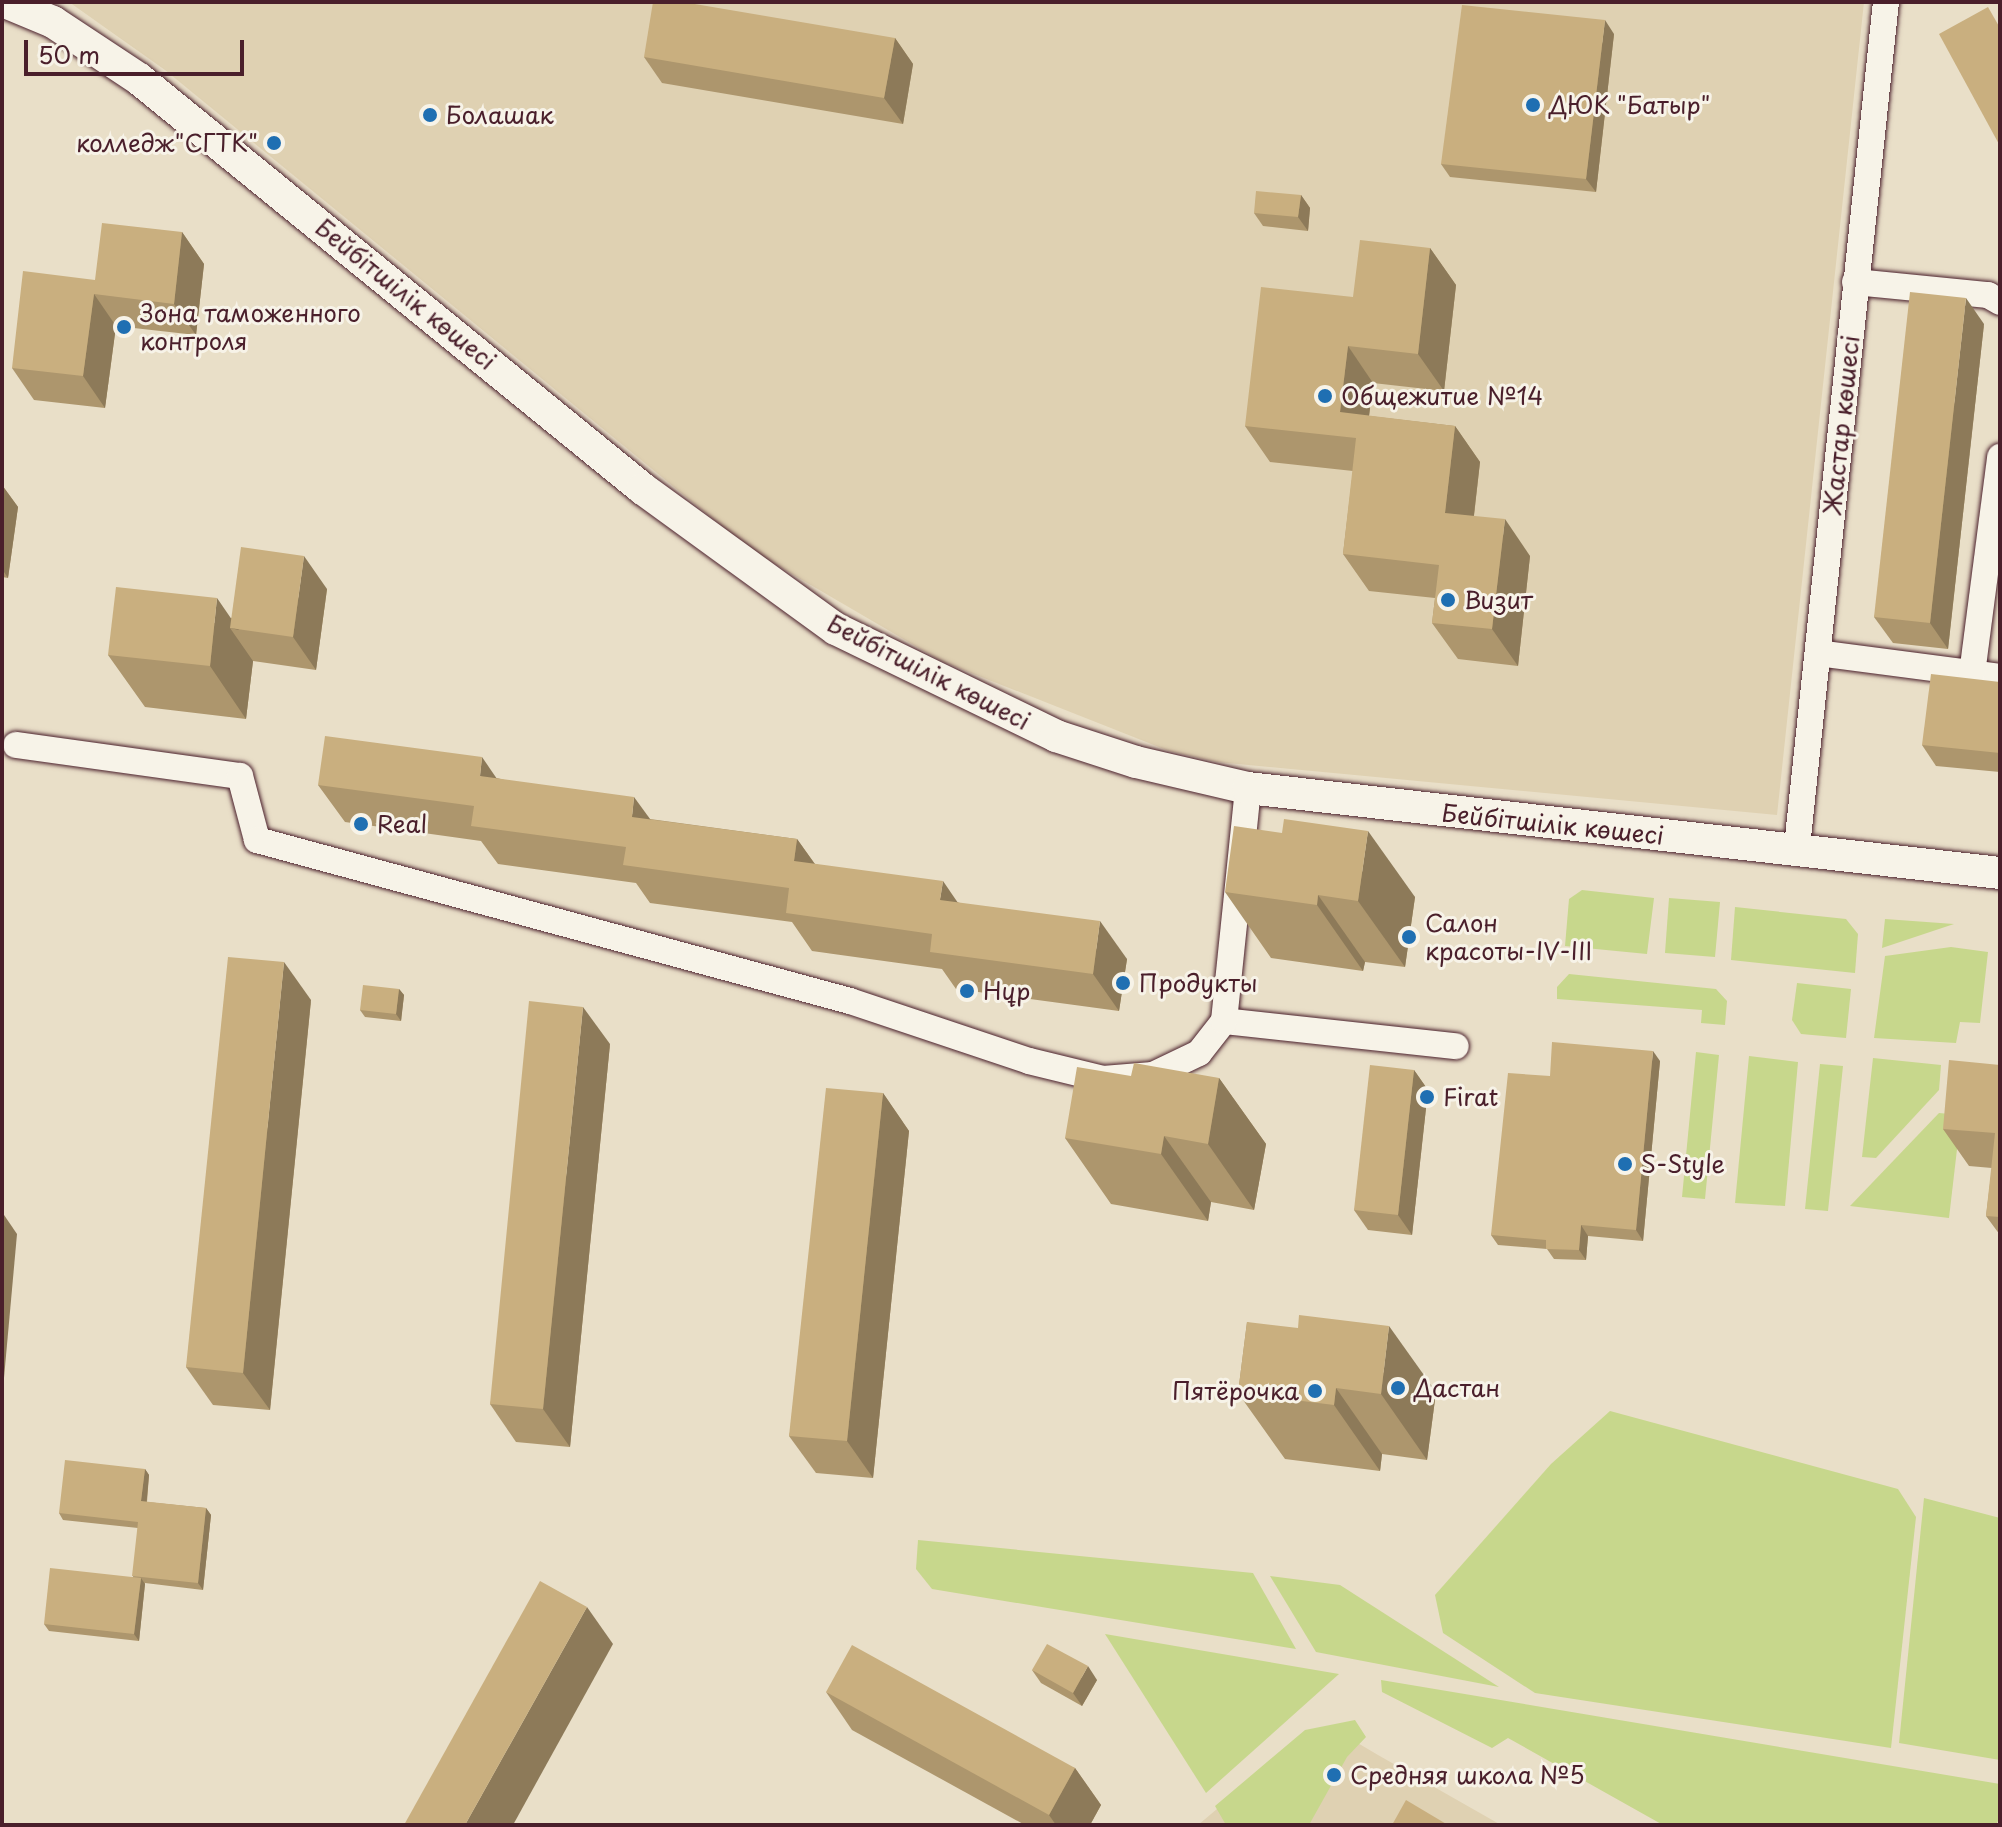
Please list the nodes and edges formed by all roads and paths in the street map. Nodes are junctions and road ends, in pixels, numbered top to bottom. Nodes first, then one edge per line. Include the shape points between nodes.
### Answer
1 (5, 2) edge
2 (1886, 2) edge
3 (1855, 282) junction
4 (2000, 302) edge
5 (2000, 457) edge
6 (1818, 653) junction
7 (1972, 674) junction
8 (2000, 677) edge
9 (16, 745) dead end
10 (1248, 788) junction
11 (1797, 847) junction
12 (2000, 873) edge
13 (1224, 1021) junction
14 (1456, 1046) dead end

1 - 10 street, Бейбітшілік көшесі via 53,22 139,79 643,489 836,629 1056,736 1136,762
2 - 3 street, Жастар көшесі
3 - 4 street via 1988,295
3 - 6 street, Жастар көшесі
5 - 7 street
6 - 7 street
6 - 11 street, Жастар көшесі
7 - 8 street
9 - 13 street via 240,776 257,840 850,1001 1029,1061 1103,1079 1153,1075 1199,1053
10 - 11 street, Бейбітшілік көшесі via 1554,827
10 - 13 street
11 - 12 street, Бейбітшілік көшесі
13 - 14 street

